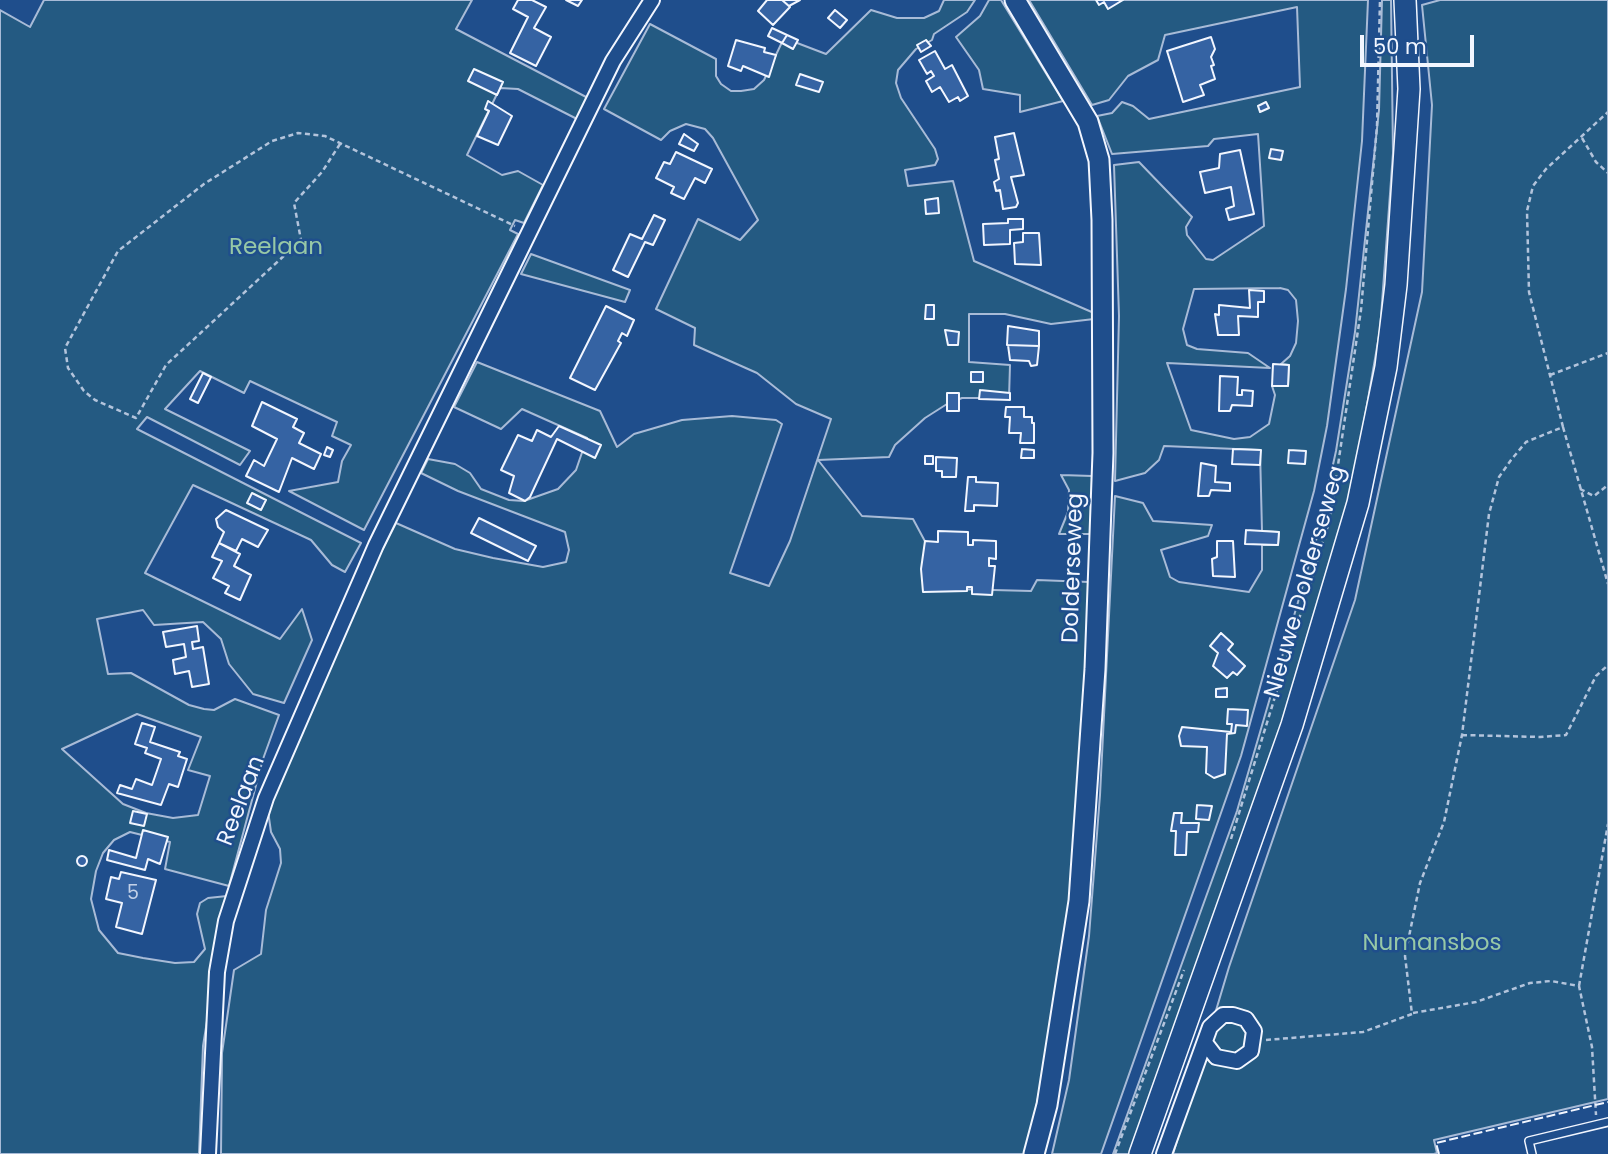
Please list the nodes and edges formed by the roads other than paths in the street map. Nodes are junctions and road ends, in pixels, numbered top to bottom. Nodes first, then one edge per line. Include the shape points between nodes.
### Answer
1 (652, 0) edge
2 (1015, 0) edge
3 (1405, 0) edge
4 (1206, 1044) junction
5 (1608, 1122) edge
6 (208, 1154) edge
7 (1034, 1154) edge
8 (1140, 1154) edge
9 (1164, 1154) edge
10 (1532, 1154) edge

1 - 6 street, Reelaan via 613,61 376,545 266,798 226,921 217,972
2 - 7 main road, Dolderseweg via 1088,122 1099,160 1102,220 1103,453 1095,669 1079,901
3 - 8 main road, Nieuwe Dolderseweg via 1409,89 1404,198 1386,367 1364,478 1292,725
4 - 4 street via 1210,1027 1223,1015 1246,1019 1254,1031 1255,1041 1237,1061 1216,1057
4 - 9 street
5 - 10 lane via 1529,1141

